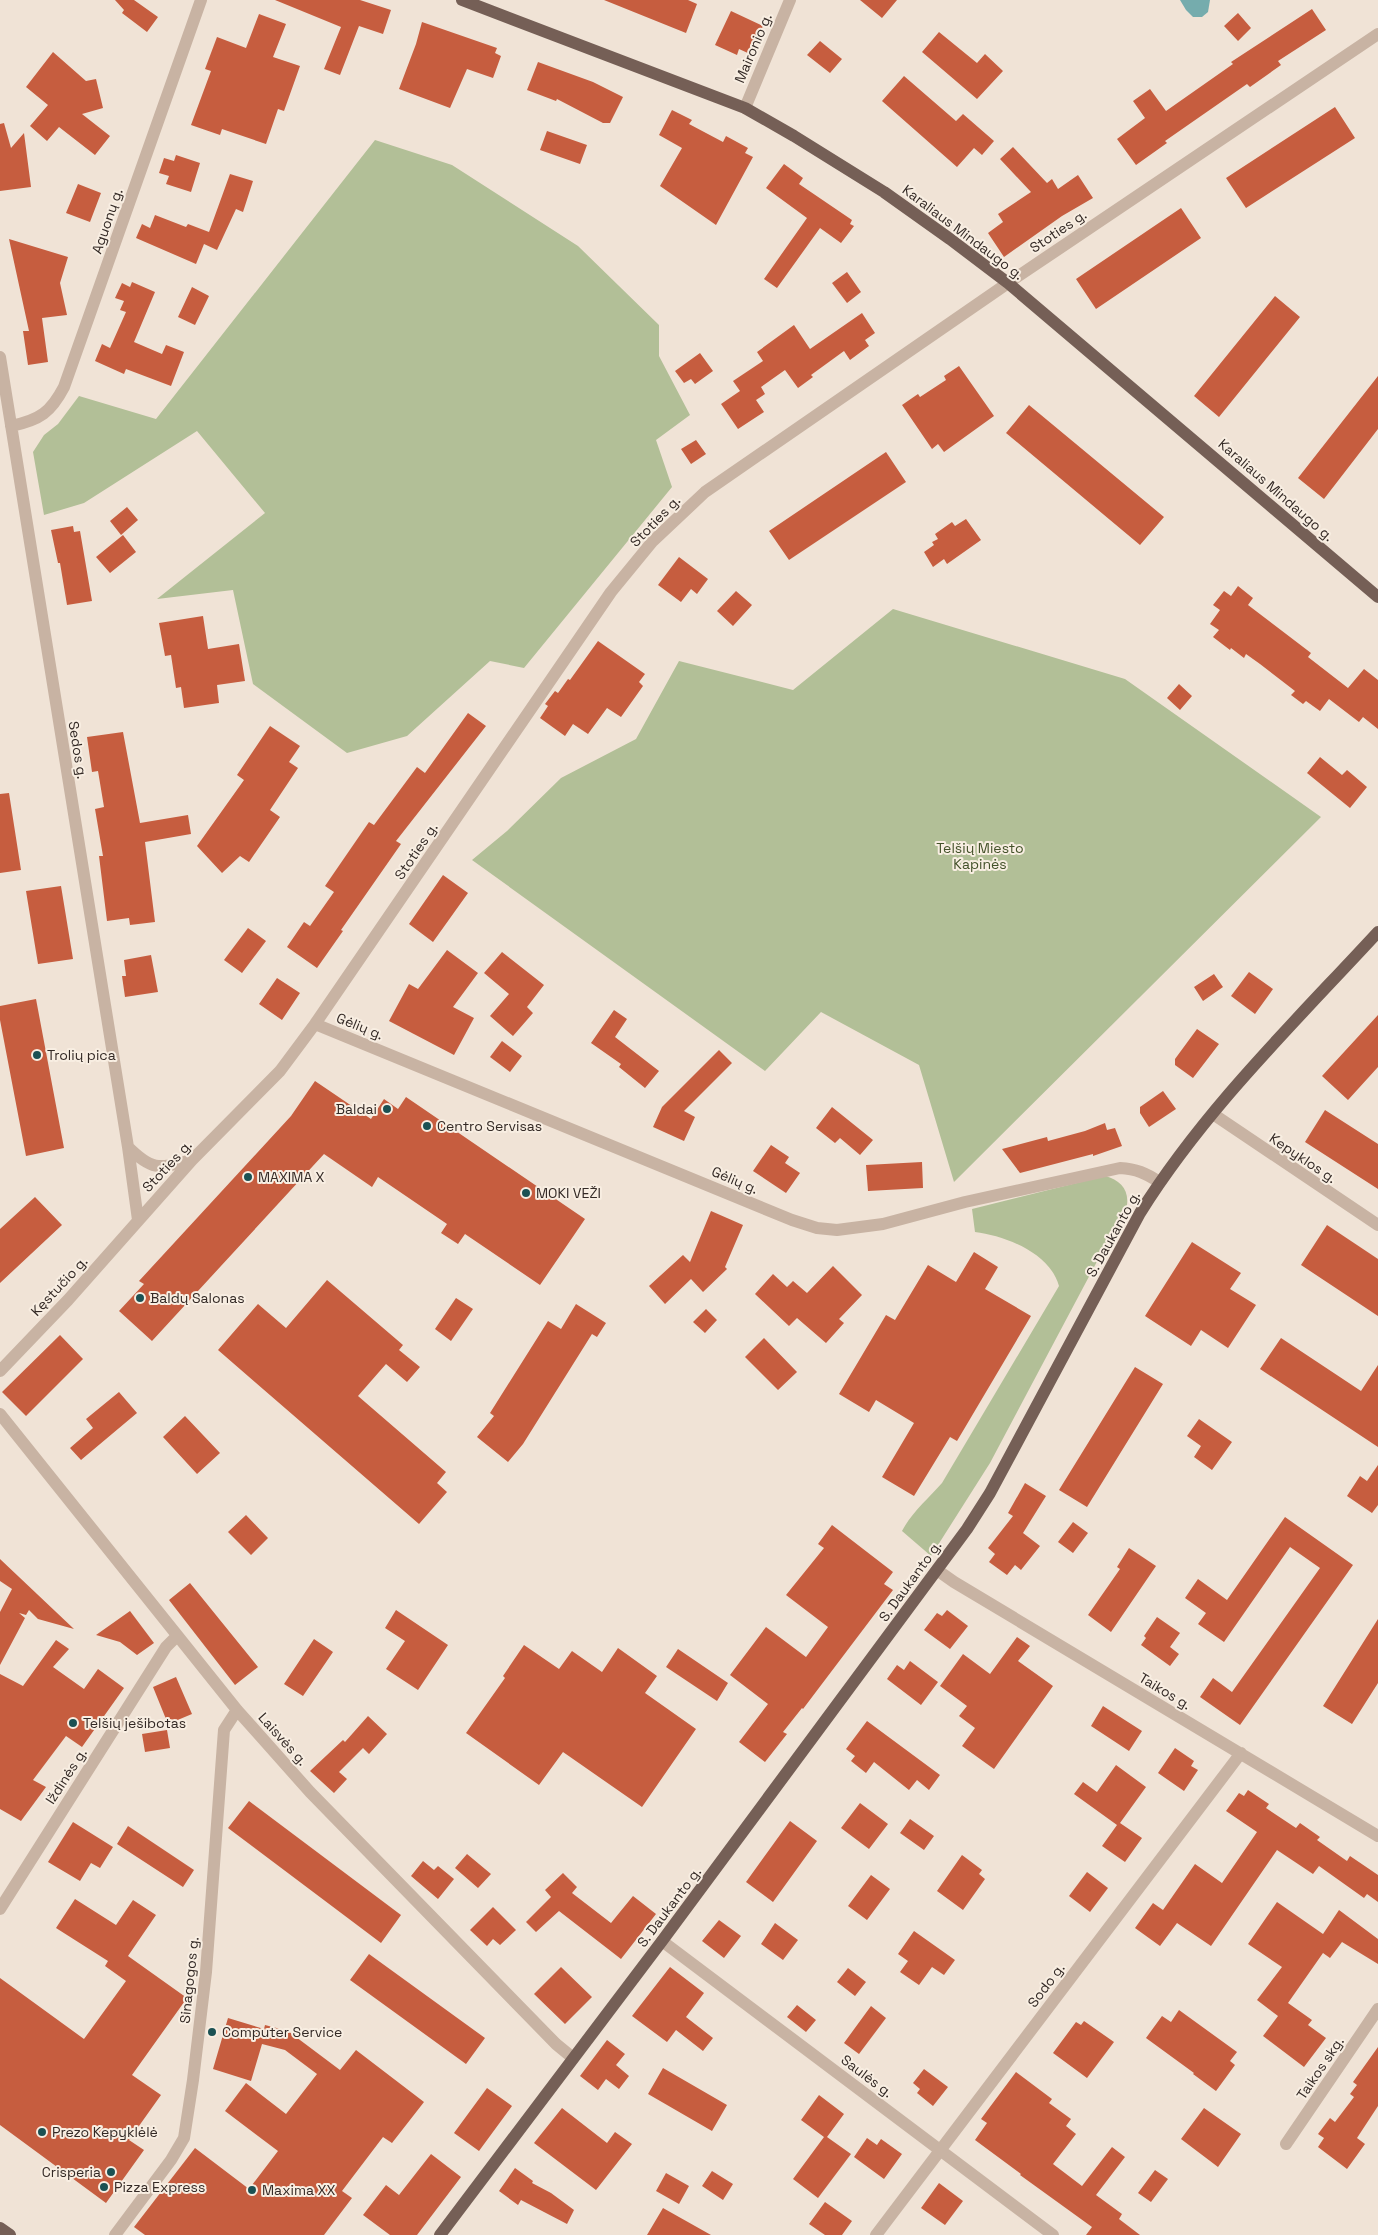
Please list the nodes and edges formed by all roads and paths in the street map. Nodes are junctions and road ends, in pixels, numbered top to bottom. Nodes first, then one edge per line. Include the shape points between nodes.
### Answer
1 (201, 0) edge
2 (462, 0) edge
3 (790, 0) edge
4 (489, 5) edge
5 (1378, 34) edge
6 (745, 108) junction
7 (1008, 283) junction
8 (0, 357) edge
9 (12, 426) junction
10 (1378, 597) edge
11 (1378, 932) edge
12 (315, 1024) junction
13 (1212, 1114) junction
14 (128, 1147) junction
15 (192, 1160) junction
16 (1159, 1182) junction
17 (138, 1220) junction
18 (1378, 1226) edge
19 (0, 1371) edge
20 (0, 1414) edge
21 (937, 1570) junction
22 (177, 1636) junction
23 (237, 1710) junction
24 (1241, 1753) junction
25 (1378, 1836) edge
26 (0, 1909) edge
27 (662, 1942) junction
28 (1378, 2009) edge
29 (573, 2058) junction
30 (1286, 2144) dead end
31 (941, 2150) junction
32 (0, 2228) edge
33 (10, 2235) edge
34 (115, 2235) edge
35 (440, 2235) edge
36 (876, 2235) edge
37 (1053, 2235) edge

1 - 9 street, Aguonų g. via 64,386 56,402 40,418
2 - 4 main road, Karaliaus Mindaugo g.
3 - 6 street, Maironio g.
4 - 6 main road, Karaliaus Mindaugo g.
5 - 7 street, Stoties g.
6 - 7 main road, Karaliaus Mindaugo g. via 884,192
7 - 10 main road, Karaliaus Mindaugo g.
7 - 12 street, Stoties g. via 705,492 652,542 611,592
8 - 9 street, Sedos g.
9 - 14 street, Sedos g.
11 - 13 main road, S. Daukanto g.
12 - 15 street, Stoties g. via 280,1071
12 - 16 street, Gėlių g. via 817,1228 837,1230 883,1224 965,1202 1120,1168 1146,1173
13 - 16 main road, S. Daukanto g.
13 - 18 street, Kepyklos g.
14 - 15 street via 141,1160 155,1167
14 - 17 street, Sedos g.
15 - 17 street, Stoties g.
16 - 21 main road, S. Daukanto g. via 990,1493
17 - 19 street, Kęstučio g.
20 - 22 street, Laisvės g.
21 - 24 street, Taikos g.
21 - 27 main road, S. Daukanto g.
22 - 23 street, Laisvės g.
22 - 26 street, Iždinės g. via 166,1647
23 - 29 street, Laisvės g. via 310,1792
23 - 34 street, Sinagogos g. via 223,1737 206,1972 184,2138
24 - 25 street, Taikos g.
24 - 31 street, Sodo g.
27 - 29 main road, S. Daukanto g.
27 - 31 street, Saulės g.
28 - 30 street, Taikos skg.
29 - 35 main road, S. Daukanto g.
31 - 36 street, Sodo g.
31 - 37 street, Saulės g.
32 - 33 main road

